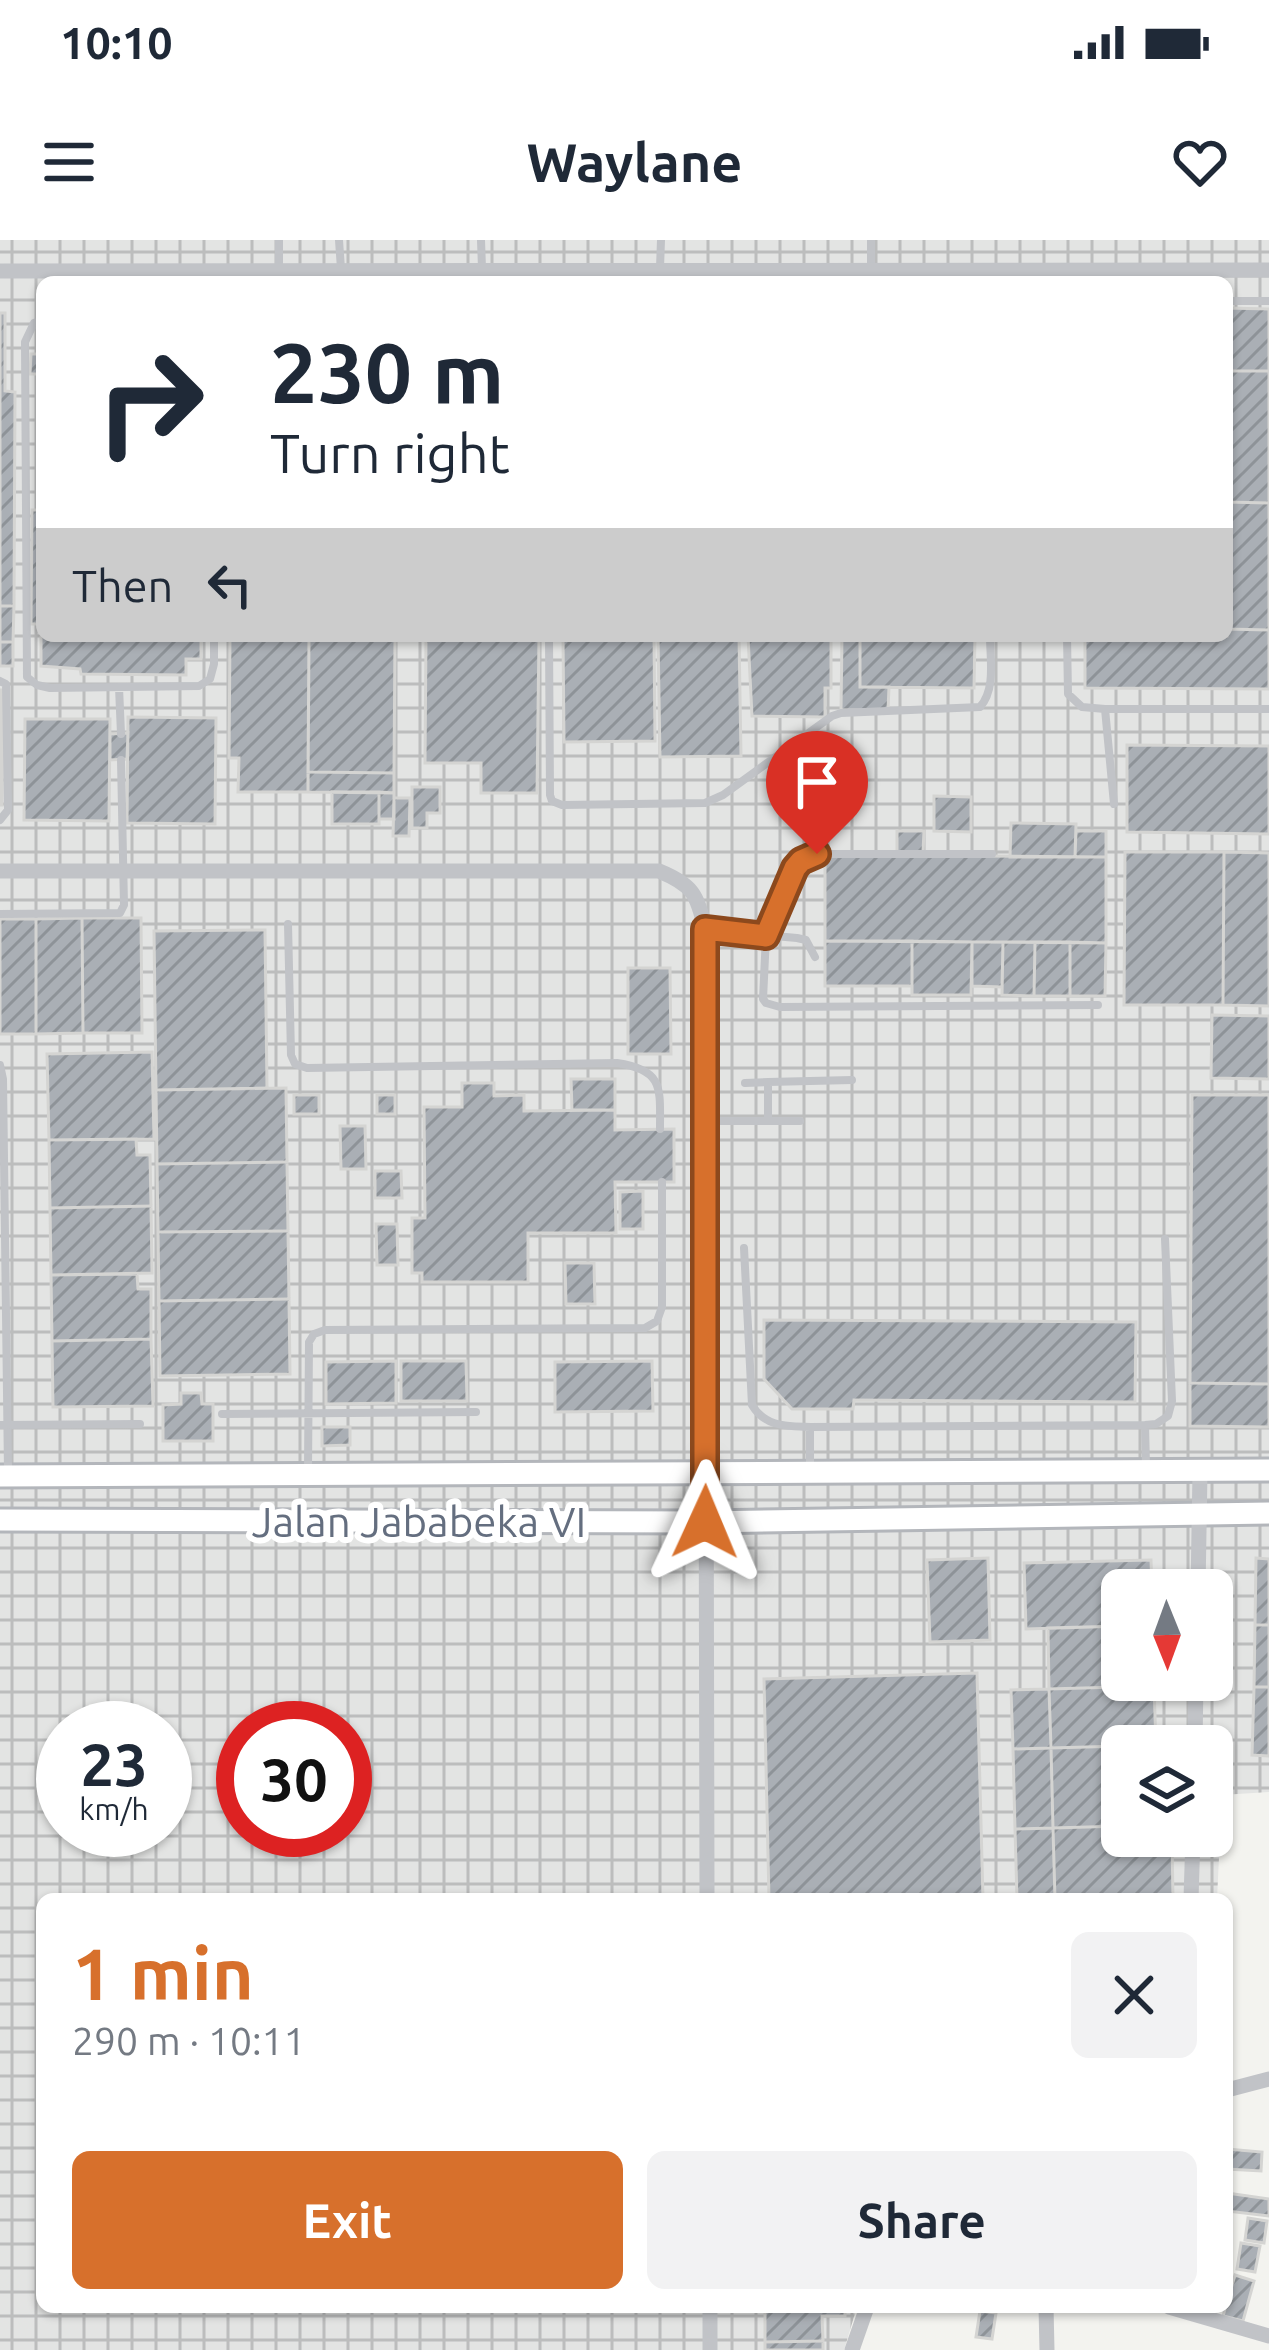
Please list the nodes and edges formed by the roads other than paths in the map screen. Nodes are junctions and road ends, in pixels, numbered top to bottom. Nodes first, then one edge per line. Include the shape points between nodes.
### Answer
1 (279, 240) edge
2 (339, 240) edge
3 (481, 240) edge
4 (661, 240) edge
5 (871, 240) edge
6 (871, 270) junction
7 (1269, 270) edge
8 (0, 271) edge
9 (279, 271) junction
10 (341, 271) junction
11 (482, 271) junction
12 (660, 271) junction
13 (179, 276) edge
14 (226, 276) edge
15 (991, 276) edge
16 (1061, 276) edge
17 (1233, 301) edge
18 (1269, 301) edge
19 (36, 322) edge
20 (214, 642) edge
21 (549, 642) edge
22 (990, 642) edge
23 (1067, 642) edge
24 (0, 681) edge
25 (119, 687) junction
26 (1105, 709) junction
27 (1269, 709) edge
28 (121, 734) dead end
29 (121, 760) dead end
30 (1114, 804) dead end
31 (0, 820) edge
32 (992, 854) dead end
33 (0, 871) edge
34 (124, 872) junction
35 (0, 914) edge
36 (288, 924) dead end
37 (705, 929) junction
38 (766, 936) junction
39 (815, 958) dead end
40 (1098, 1005) dead end
41 (0, 1065) edge
42 (852, 1080) dead end
43 (768, 1082) junction
44 (745, 1083) dead end
45 (706, 1121) junction
46 (768, 1121) junction
47 (800, 1121) dead end
48 (660, 1129) dead end
49 (662, 1182) dead end
50 (1165, 1239) dead end
51 (745, 1248) dead end
52 (476, 1412) dead end
53 (222, 1414) dead end
54 (308, 1414) junction
55 (140, 1424) dead end
56 (4, 1425) edge
57 (1145, 1425) junction
58 (810, 1427) junction
59 (1269, 1470) edge
60 (1145, 1471) junction
61 (1200, 1472) junction
62 (706, 1473) junction
63 (810, 1473) junction
64 (308, 1474) junction
65 (4, 1476) edge
66 (1269, 1513) edge
67 (1200, 1514) junction
68 (0, 1520) edge
69 (705, 1522) junction
70 (1199, 1569) edge
71 (1192, 1857) edge
72 (707, 1893) edge
73 (1191, 1893) edge
74 (1269, 2079) edge
75 (1233, 2088) edge
76 (710, 2313) edge
77 (864, 2313) edge
78 (1046, 2313) edge
79 (1190, 2313) edge
80 (1269, 2336) edge
81 (710, 2350) edge
82 (852, 2350) edge
83 (1047, 2350) edge

1 - 9 lane
2 - 10 lane
3 - 11 lane
4 - 12 lane
5 - 6 lane
6 - 12 street
6 - 15 street
7 - 16 street
8 - 13 street
9 - 10 street
9 - 14 street
10 - 11 street
11 - 12 street
15 - 16 street
17 - 18 lane
19 - 25 lane via 25,342 27,677 50,688
20 - 25 lane via 210,679 199,686
21 - 22 lane via 550,795 562,805 705,802 832,716 980,707 989,692
23 - 26 lane via 1068,694 1082,707
24 - 31 lane via 7,684 8,810
25 - 28 lane
26 - 27 lane
26 - 30 lane
29 - 34 lane
32 - 38 lane via 808,856
33 - 34 street
34 - 35 lane via 120,913
34 - 37 street via 659,872 692,890
36 - 48 lane via 296,1064 632,1065 660,1088
37 - 38 lane
37 - 45 street
38 - 39 lane via 806,940
38 - 40 lane via 769,1006
41 - 56 lane
42 - 43 lane
43 - 44 lane
43 - 46 lane
45 - 46 lane
45 - 62 street
46 - 47 lane
49 - 54 lane via 657,1321 645,1328 325,1330 309,1342
50 - 57 lane via 1172,1401 1168,1416
51 - 58 lane via 752,1405 779,1426
52 - 54 lane
53 - 54 lane
54 - 64 lane
55 - 56 lane
56 - 65 lane
57 - 58 lane
57 - 60 lane
58 - 63 lane
59 - 61 street, Jalan Jababeka VI
60 - 61 street, Jalan Jababeka VI
60 - 63 street, Jalan Jababeka VI
61 - 67 street
62 - 63 street, Jalan Jababeka VI
62 - 64 street, Jalan Jababeka VI
62 - 69 street
64 - 65 street, Jalan Jababeka VI
66 - 67 street, Jalan Jababeka VI
67 - 69 street, Jalan Jababeka VI
67 - 70 street
68 - 69 street, Jalan Jababeka VI
69 - 72 street
71 - 73 street
74 - 75 street
76 - 81 street
77 - 82 street
78 - 83 street
79 - 80 street

